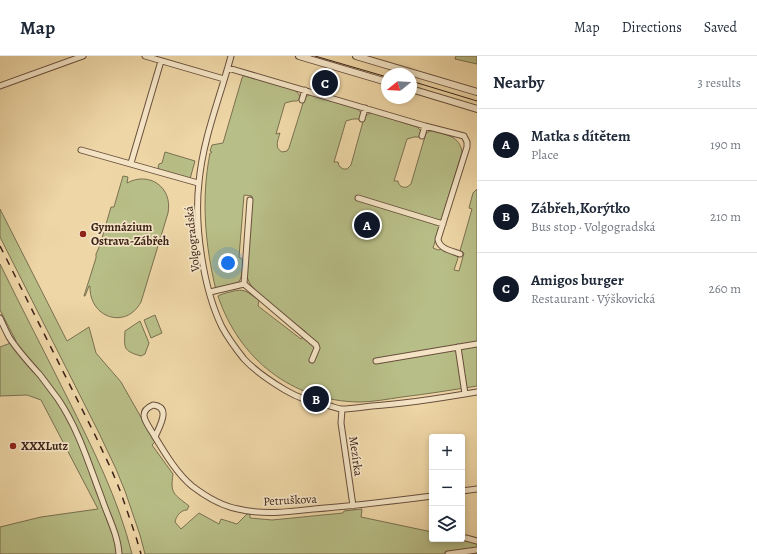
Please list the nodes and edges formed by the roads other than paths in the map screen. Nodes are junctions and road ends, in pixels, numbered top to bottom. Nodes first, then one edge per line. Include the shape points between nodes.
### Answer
1 (83, 56) edge
2 (144, 56) edge
3 (231, 56) edge
4 (299, 56) edge
5 (356, 56) edge
6 (161, 61) junction
7 (228, 68) junction
8 (224, 79) junction
9 (381, 80) edge
10 (0, 86) edge
11 (305, 90) junction
12 (417, 92) edge
13 (477, 92) edge
14 (302, 100) dead end
15 (365, 108) junction
16 (477, 109) edge
17 (362, 119) dead end
18 (425, 126) junction
19 (422, 136) dead end
20 (82, 150) dead end
21 (131, 163) junction
22 (198, 183) junction
23 (358, 198) dead end
24 (250, 200) dead end
25 (443, 224) junction
26 (460, 254) dead end
27 (244, 284) junction
28 (210, 292) junction
29 (0, 318) edge
30 (477, 344) edge
31 (458, 347) junction
32 (312, 360) dead end
33 (376, 361) dead end
34 (477, 392) edge
35 (465, 394) junction
36 (342, 409) junction
37 (155, 437) junction
38 (477, 489) edge
39 (465, 491) edge
40 (429, 496) edge
41 (353, 506) junction
42 (466, 538) dead end
43 (477, 541) edge
44 (477, 550) edge
45 (119, 554) edge
46 (448, 554) edge

1 - 10 street
2 - 6 street
3 - 7 street, Volgogradská
4 - 9 street
5 - 13 street
6 - 8 street
6 - 21 street
7 - 8 street, Volgogradská
7 - 11 street
8 - 22 street, Volgogradská via 204,147
11 - 14 street
11 - 15 street
12 - 16 street
15 - 17 street
15 - 18 street
18 - 19 street
18 - 25 street via 464,136 467,142
20 - 21 street
21 - 22 street
22 - 28 street, Volgogradská via 199,236
23 - 25 street
24 - 27 street
25 - 26 street via 438,239 439,245
27 - 28 street
27 - 32 street via 316,344
28 - 36 street, Volgogradská via 215,311 235,348 258,371 295,396
29 - 45 street via 9,337 70,419 112,525
30 - 31 street
31 - 33 street
31 - 35 street
34 - 35 street, Volgogradská
35 - 36 street, Volgogradská via 401,404
36 - 41 street, Mezírka via 341,423
37 - 37 street, Petruškova via 164,414 160,407 153,405 145,411 144,419
37 - 41 street, Petruškova via 175,467 192,486 222,504 236,509 270,513
38 - 39 street
40 - 41 street, Petruškova
42 - 43 street
44 - 46 street

